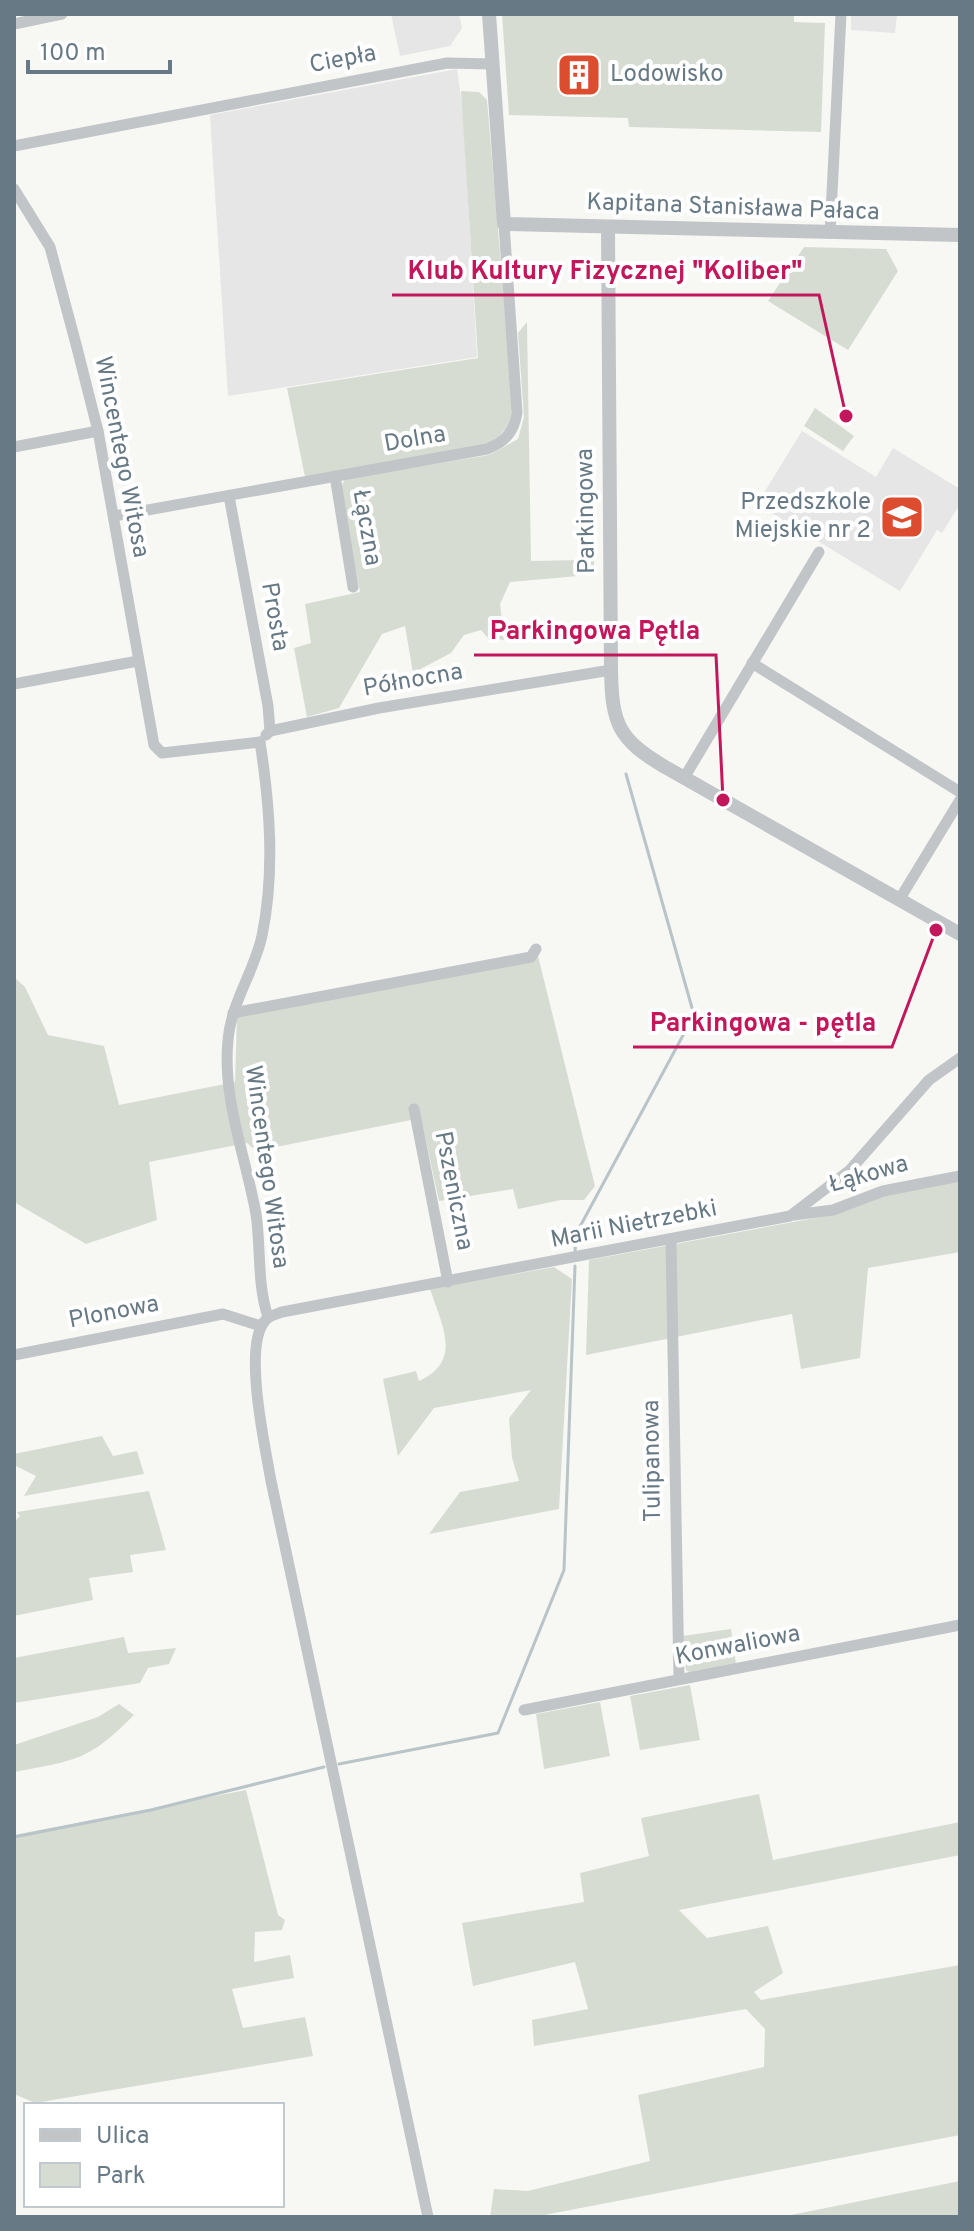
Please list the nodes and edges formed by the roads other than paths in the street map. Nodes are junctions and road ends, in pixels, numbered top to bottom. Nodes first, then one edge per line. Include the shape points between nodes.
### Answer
1 (62, 14) edge
2 (489, 14) edge
3 (835, 14) edge
4 (841, 14) edge
5 (14, 24) edge
6 (493, 64) junction
7 (14, 146) edge
8 (831, 159) junction
9 (14, 189) edge
10 (504, 224) junction
11 (608, 227) junction
12 (827, 233) junction
13 (960, 235) edge
14 (98, 431) junction
15 (14, 447) edge
16 (335, 476) junction
17 (229, 496) junction
18 (114, 516) junction
19 (819, 552) dead end
20 (353, 587) dead end
21 (138, 661) junction
22 (752, 663) junction
23 (611, 670) junction
24 (14, 682) edge
25 (270, 731) junction
26 (260, 742) junction
27 (684, 778) junction
28 (960, 792) edge
29 (960, 800) edge
30 (899, 900) junction
31 (960, 934) edge
32 (536, 949) dead end
33 (233, 1013) junction
34 (960, 1058) edge
35 (414, 1109) dead end
36 (960, 1176) edge
37 (790, 1216) junction
38 (671, 1241) junction
39 (448, 1282) junction
40 (265, 1322) junction
41 (14, 1355) edge
42 (960, 1625) edge
43 (679, 1679) junction
44 (524, 1710) dead end
45 (428, 2217) edge

1 - 5 street
2 - 6 street
3 - 8 street
4 - 8 street
6 - 7 street, Ciepła via 447,63
6 - 10 street
8 - 12 street
9 - 14 street, Wincentego Witosa via 50,247
10 - 11 street, Kapitana Stanisława Pałaca
10 - 16 street, Dolna via 517,404 513,430 487,449
11 - 12 street, Kapitana Stanisława Pałaca
11 - 23 street, Parkingowa
12 - 13 street, Kapitana Stanisława Pałaca
14 - 15 street
14 - 18 street, Wincentego Witosa
16 - 17 street, Dolna
16 - 20 street, Łączna
17 - 18 street, Dolna
17 - 25 street, Prosta
18 - 21 street, Wincentego Witosa
19 - 22 street
21 - 24 street
21 - 26 street, Wincentego Witosa via 156,748
22 - 27 street
22 - 28 street
23 - 25 street, Północna
23 - 27 street, Parkingowa via 619,730 635,750
25 - 26 street
26 - 33 street, Wincentego Witosa via 270,809 267,900 261,938
27 - 30 street, Parkingowa
29 - 30 street
30 - 31 street, Parkingowa
32 - 33 street via 531,957
33 - 40 street, Wincentego Witosa via 229,1083 256,1217
34 - 37 street, Marii Nietrzebki via 929,1080 850,1170
35 - 39 street, Pszeniczna
36 - 37 street, Łąkowa via 883,1191 833,1210
37 - 38 street, Marii Nietrzebki
38 - 39 street, Marii Nietrzebki
38 - 43 street, Tulipanowa
39 - 40 street, Marii Nietrzebki
40 - 41 street, Plonowa via 223,1314
40 - 45 street, Wincentego Witosa via 256,1366 271,1481
42 - 43 street, Konwaliowa
43 - 44 street, Konwaliowa

